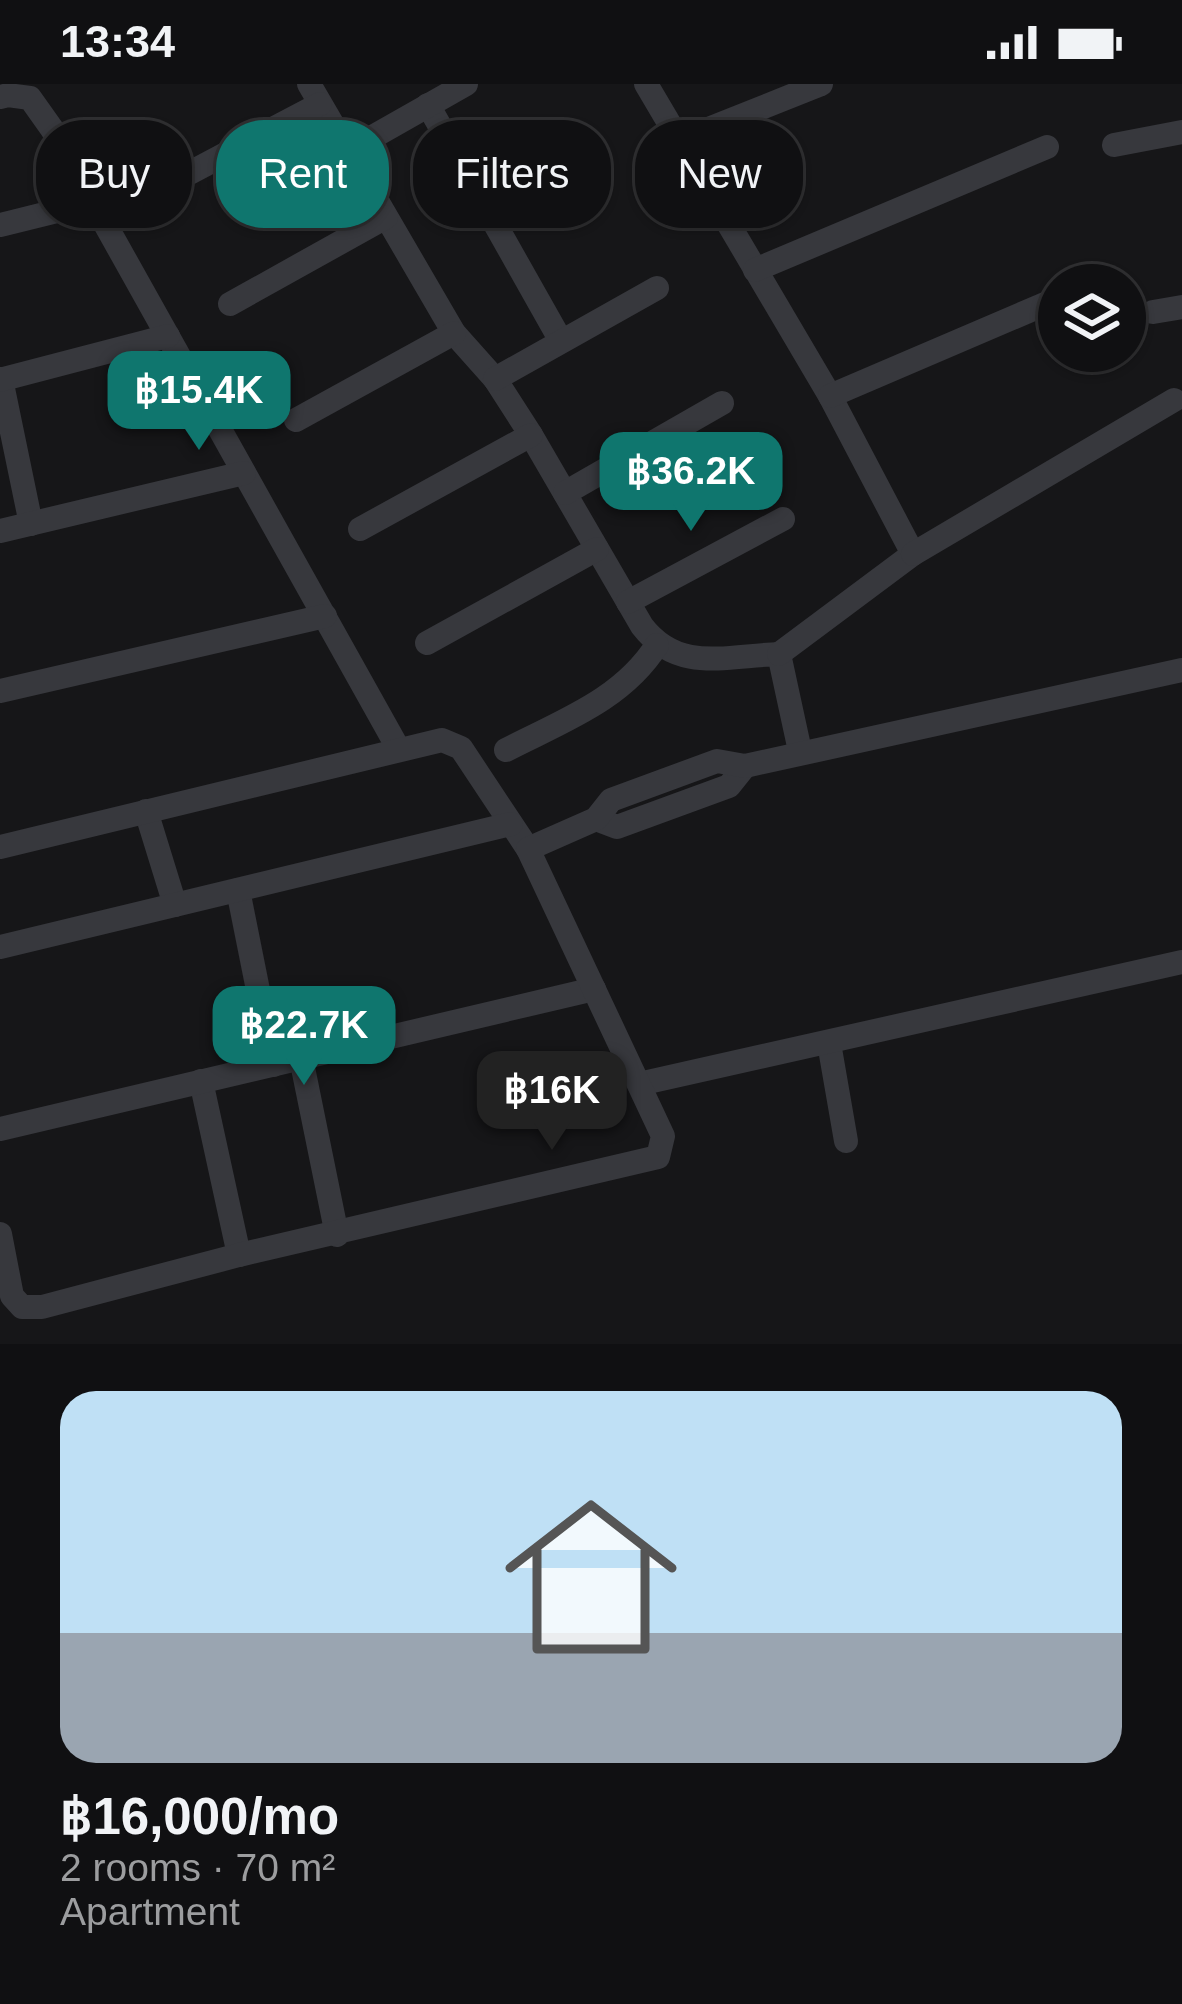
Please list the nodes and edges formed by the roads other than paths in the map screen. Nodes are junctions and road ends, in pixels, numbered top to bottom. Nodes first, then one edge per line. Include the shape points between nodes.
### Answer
1 (466, 84) edge
2 (646, 84) edge
3 (821, 84) edge
4 (5, 92) edge
5 (314, 94) edge
6 (428, 105) junction
7 (43, 120) edge
8 (330, 120) edge
9 (436, 120) edge
10 (668, 120) edge
11 (731, 120) edge
12 (389, 127) edge
13 (1182, 132) edge
14 (1114, 145) dead end
15 (1047, 147) dead end
16 (192, 169) edge
17 (36, 216) edge
18 (389, 222) edge
19 (0, 225) edge
20 (108, 228) edge
21 (366, 228) edge
22 (497, 228) edge
23 (731, 228) edge
24 (755, 270) junction
25 (657, 288) dead end
26 (230, 304) dead end
27 (1038, 307) edge
28 (1182, 308) edge
29 (1153, 312) dead end
30 (454, 333) junction
31 (168, 336) junction
32 (561, 341) junction
33 (1, 379) edge
34 (495, 379) junction
35 (830, 395) junction
36 (1174, 400) dead end
37 (722, 403) dead end
38 (296, 420) dead end
39 (531, 435) junction
40 (244, 473) junction
41 (565, 493) junction
42 (783, 519) dead end
43 (31, 524) junction
44 (360, 529) dead end
45 (0, 531) edge
46 (597, 549) junction
47 (913, 554) junction
48 (628, 602) junction
49 (325, 616) junction
50 (427, 643) dead end
51 (657, 646) junction
52 (778, 654) junction
53 (1182, 670) edge
54 (0, 691) edge
55 (398, 748) junction
56 (506, 750) dead end
57 (800, 751) junction
58 (146, 811) junction
59 (512, 824) junction
60 (0, 847) edge
61 (528, 849) junction
62 (238, 890) junction
63 (176, 905) junction
64 (0, 947) edge
65 (1182, 962) edge
66 (594, 989) junction
67 (829, 1043) junction
68 (301, 1058) junction
69 (273, 1065) junction
70 (201, 1081) junction
71 (639, 1084) junction
72 (0, 1129) edge
73 (846, 1141) dead end
74 (0, 1234) edge
75 (337, 1234) junction
76 (239, 1255) junction

1 - 6 street
2 - 10 street
3 - 11 street
4 - 7 street via 30,98
5 - 8 street
5 - 16 street
6 - 9 street
6 - 12 street
13 - 14 street
15 - 24 street
17 - 19 street
18 - 30 street
20 - 31 street
21 - 26 street
22 - 32 street
23 - 24 street
24 - 35 street
25 - 32 street
27 - 35 street
28 - 29 street
30 - 34 street
30 - 38 street
31 - 33 street
31 - 40 street
32 - 34 street
33 - 43 street
34 - 39 street
35 - 47 street
36 - 47 street
37 - 41 street
39 - 41 street
39 - 44 street
40 - 43 street
40 - 49 street
41 - 46 street
42 - 48 street
43 - 45 street
46 - 48 street
46 - 50 street
47 - 52 street
48 - 51 street
49 - 54 street
49 - 55 street
51 - 52 street via 682,658
51 - 56 street via 604,700
52 - 57 street
53 - 57 street
55 - 58 street
55 - 59 street via 442,740 461,748
57 - 61 street via 745,766 717,761 611,800 596,819
58 - 60 street
58 - 63 street
59 - 61 street
59 - 62 street
61 - 66 street
62 - 63 street
62 - 69 street
63 - 64 street
65 - 67 street
66 - 68 street
66 - 71 street
67 - 71 street
67 - 73 street
68 - 69 street
68 - 75 street
69 - 70 street
70 - 72 street
70 - 76 street
71 - 75 street via 664,1136 658,1157
74 - 76 street via 12,1296 22,1307
75 - 76 street

